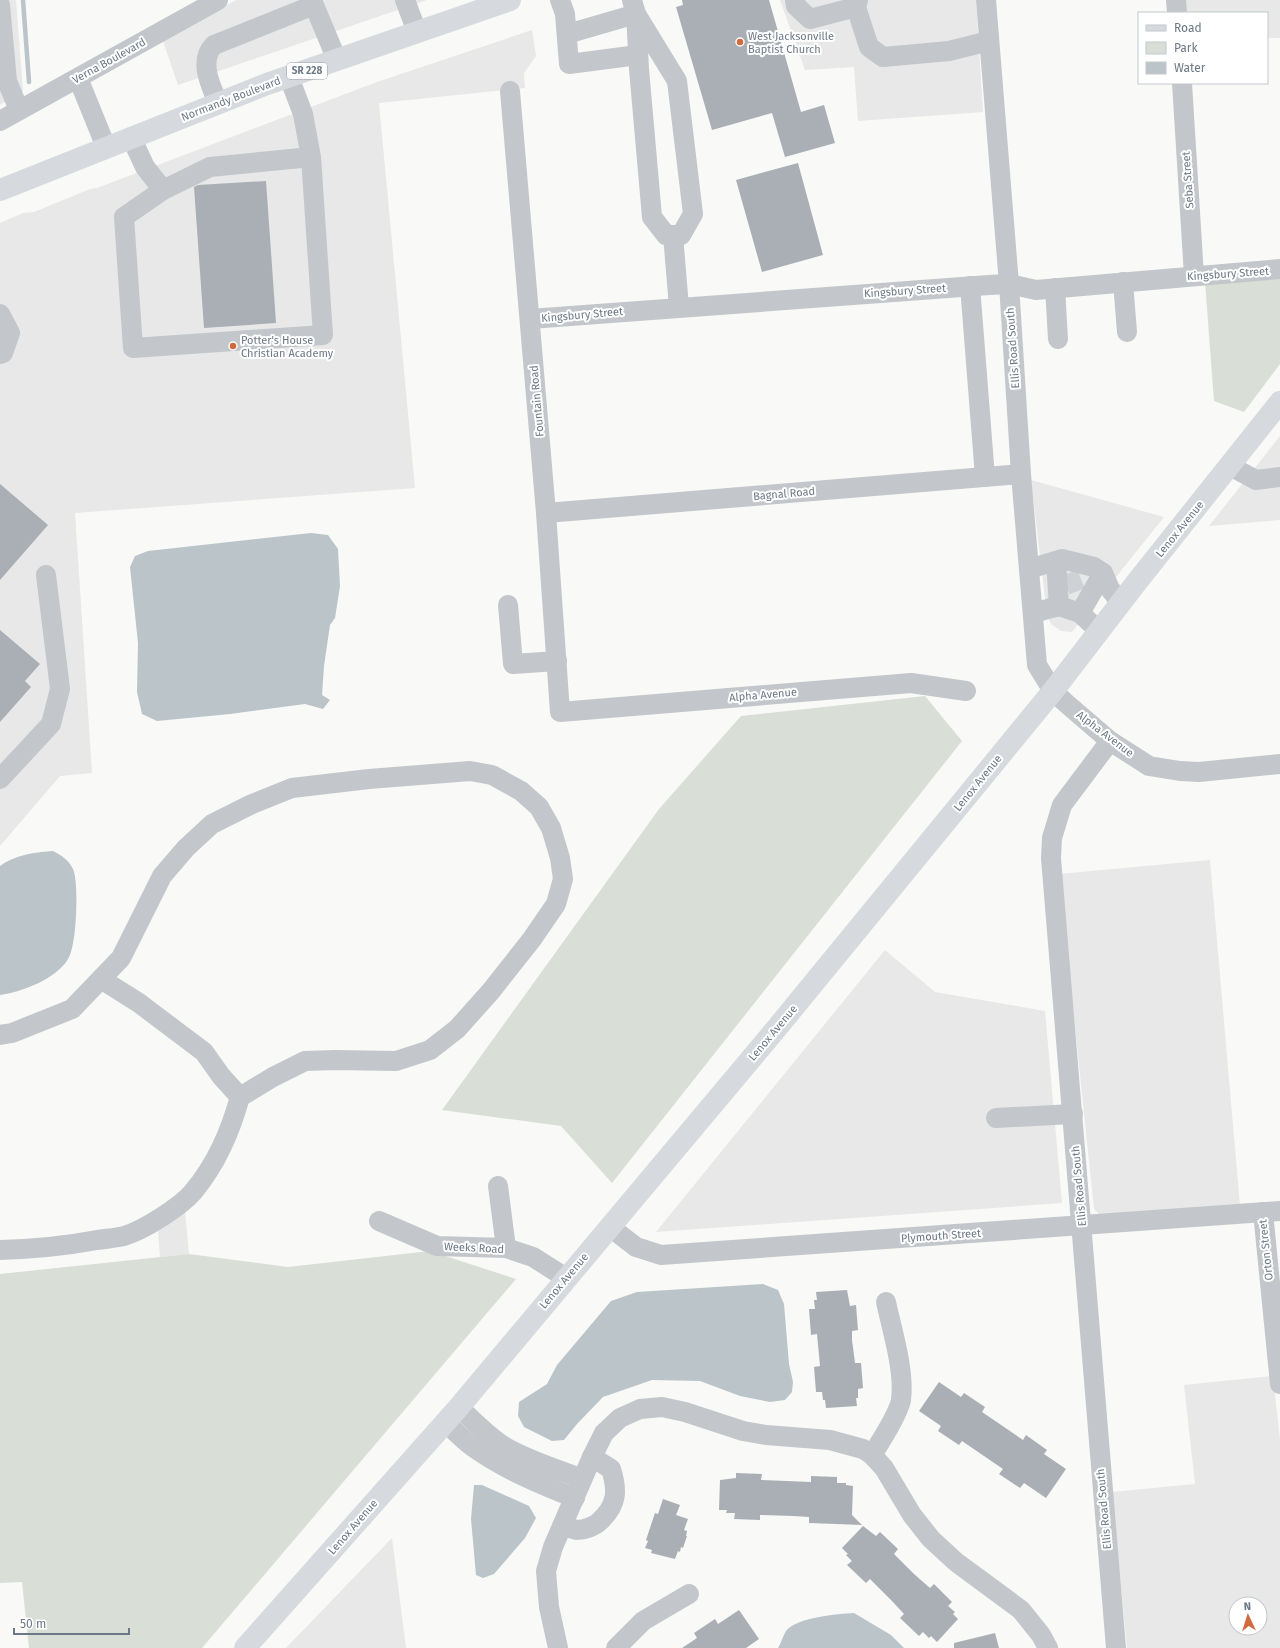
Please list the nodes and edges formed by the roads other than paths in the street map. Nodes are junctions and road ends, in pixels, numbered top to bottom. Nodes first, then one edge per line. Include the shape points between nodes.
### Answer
1 (218, 0) edge
2 (405, 0) edge
3 (510, 0) edge
4 (560, 0) edge
5 (795, 0) edge
6 (986, 0) edge
7 (1176, 0) edge
8 (315, 3) edge
9 (857, 3) edge
10 (0, 6) edge
11 (288, 7) edge
12 (634, 7) edge
13 (1177, 12) edge
14 (417, 32) junction
15 (567, 34) junction
16 (2, 40) edge
17 (989, 41) junction
18 (638, 55) junction
19 (337, 60) junction
20 (3, 69) edge
21 (289, 77) junction
22 (78, 78) junction
23 (1182, 84) edge
24 (510, 91) dead end
25 (218, 103) junction
26 (19, 110) junction
27 (0, 121) edge
28 (131, 137) junction
29 (106, 147) junction
30 (311, 157) junction
31 (0, 190) edge
32 (164, 190) junction
33 (674, 235) junction
34 (1280, 269) edge
35 (1194, 276) junction
36 (1123, 282) junction
37 (1009, 284) junction
38 (970, 286) junction
39 (1055, 288) junction
40 (679, 308) junction
41 (0, 314) edge
42 (530, 319) junction
43 (1127, 332) dead end
44 (1058, 339) dead end
45 (0, 354) edge
46 (1280, 402) edge
47 (1230, 466) junction
48 (1021, 474) junction
49 (985, 477) junction
50 (1280, 477) edge
51 (546, 513) junction
52 (1056, 561) junction
53 (1029, 569) junction
54 (46, 575) dead end
55 (1081, 581) junction
56 (1121, 603) junction
57 (508, 605) dead end
58 (1059, 606) junction
59 (1033, 613) junction
60 (1080, 613) junction
61 (1099, 631) junction
62 (557, 660) junction
63 (966, 691) dead end
64 (1053, 691) junction
65 (560, 712) joint
66 (1110, 741) junction
67 (1280, 764) edge
68 (0, 779) edge
69 (101, 979) junction
70 (0, 1035) edge
71 (240, 1097) junction
72 (1073, 1114) junction
73 (996, 1118) dead end
74 (498, 1186) dead end
75 (1271, 1212) edge
76 (379, 1221) dead end
77 (1082, 1225) junction
78 (610, 1227) junction
79 (506, 1248) junction
80 (0, 1250) edge
81 (566, 1278) junction
82 (886, 1302) dead end
83 (1280, 1384) edge
84 (452, 1414) junction
85 (872, 1455) junction
86 (592, 1457) junction
87 (582, 1479) junction
88 (575, 1498) junction
89 (562, 1526) junction
90 (689, 1594) dead end
91 (247, 1648) edge
92 (558, 1648) edge
93 (616, 1648) edge
94 (1048, 1648) edge
95 (1116, 1648) edge

1 - 22 street, Verna Boulevard
2 - 14 street
3 - 14 main road, Normandy Boulevard / SR 228
4 - 15 street via 565,14
5 - 9 street via 796,6 810,19
6 - 17 street, Ellis Road South
7 - 13 street
8 - 11 street
8 - 19 street
9 - 17 street via 868,47 883,57 949,51
10 - 16 street
11 - 25 street via 209,51 206,68
12 - 15 street
12 - 18 street
12 - 33 street via 677,81 693,214 682,234
14 - 19 main road, Normandy Boulevard / SR 228
15 - 18 street via 569,64
16 - 20 street
17 - 37 street, Ellis Road South
18 - 33 street via 652,217 666,235
19 - 21 main road, Normandy Boulevard / SR 228
20 - 26 street
21 - 25 main road, Normandy Boulevard / SR 228
21 - 30 street via 303,114
22 - 26 street, Verna Boulevard
22 - 29 street
23 - 35 street, Seba Street
24 - 42 street, Fountain Road
25 - 28 main road, Normandy Boulevard / SR 228
26 - 27 street, Verna Boulevard
28 - 29 main road, Normandy Boulevard / SR 228
28 - 32 street via 145,167
29 - 31 main road, Normandy Boulevard / SR 228
30 - 32 street via 210,167
30 - 32 street via 323,335 133,348 124,217
33 - 40 street
34 - 35 street, Kingsbury Street
35 - 36 street, Kingsbury Street
36 - 39 street, Kingsbury Street
36 - 43 street
37 - 38 street, Kingsbury Street
37 - 39 street, Kingsbury Street via 1036,290
37 - 48 street, Ellis Road South
38 - 40 street, Kingsbury Street
38 - 49 street
39 - 44 street
40 - 42 street, Kingsbury Street
41 - 45 street via 10,333 3,353
42 - 51 street, Fountain Road
46 - 47 main road, Lenox Avenue
47 - 50 street via 1256,480
47 - 56 main road, Lenox Avenue
48 - 49 street, Bagnal Road
48 - 53 street, Ellis Road South
49 - 51 street, Bagnal Road
51 - 62 street, Fountain Road
52 - 53 street
52 - 55 street
52 - 55 street via 1062,559 1094,567
53 - 59 street, Ellis Road South
54 - 68 street via 60,689 51,724
55 - 56 street via 1110,589
55 - 58 street
55 - 60 street
56 - 61 main road, Lenox Avenue
57 - 62 street via 513,664
58 - 59 street
58 - 60 street
59 - 64 street, Ellis Road South via 1037,665
60 - 61 street
61 - 64 main road, Lenox Avenue
62 - 65 street, Fountain Road
63 - 65 street, Alpha Avenue via 911,683
64 - 66 street, Alpha Avenue
64 - 78 main road, Lenox Avenue via 876,910
66 - 67 street, Alpha Avenue via 1149,766 1180,772
66 - 72 street, Ellis Road South via 1062,805 1052,838 1051,858
69 - 70 street via 72,1009 12,1033
69 - 71 street via 139,1003 204,1052
69 - 71 street via 121,958 162,876 186,848 212,824 292,788 470,771 492,775 521,791 539,807 551,828 560,858 563,880 556,904 492,991 457,1029 430,1050 396,1061 305,1061
71 - 80 street via 231,1128 211,1168 192,1193 161,1218 125,1235 28,1250
72 - 73 street
72 - 77 street, Ellis Road South
74 - 79 street
75 - 77 street, Plymouth Street
75 - 83 street, Orton Street
76 - 79 street, Weeks Road via 437,1246
77 - 78 street, Plymouth Street via 660,1255 636,1247
77 - 95 street, Ellis Road South
78 - 81 main road, Lenox Avenue
79 - 81 street, Weeks Road via 533,1257
81 - 84 main road, Lenox Avenue
82 - 85 street via 901,1371 901,1400 890,1426
84 - 87 street via 536,1462
84 - 88 street via 471,1446 531,1480
84 - 91 main road, Lenox Avenue
85 - 86 street via 863,1449 830,1440 766,1435 662,1407 640,1409 620,1418 604,1433
85 - 94 street via 884,1468 912,1515 931,1539 956,1562 1021,1610
86 - 87 street
86 - 89 street via 611,1470 615,1482 615,1496 609,1512 595,1526 578,1530
87 - 88 street
88 - 89 street
89 - 92 street via 546,1571
90 - 93 street via 643,1621

